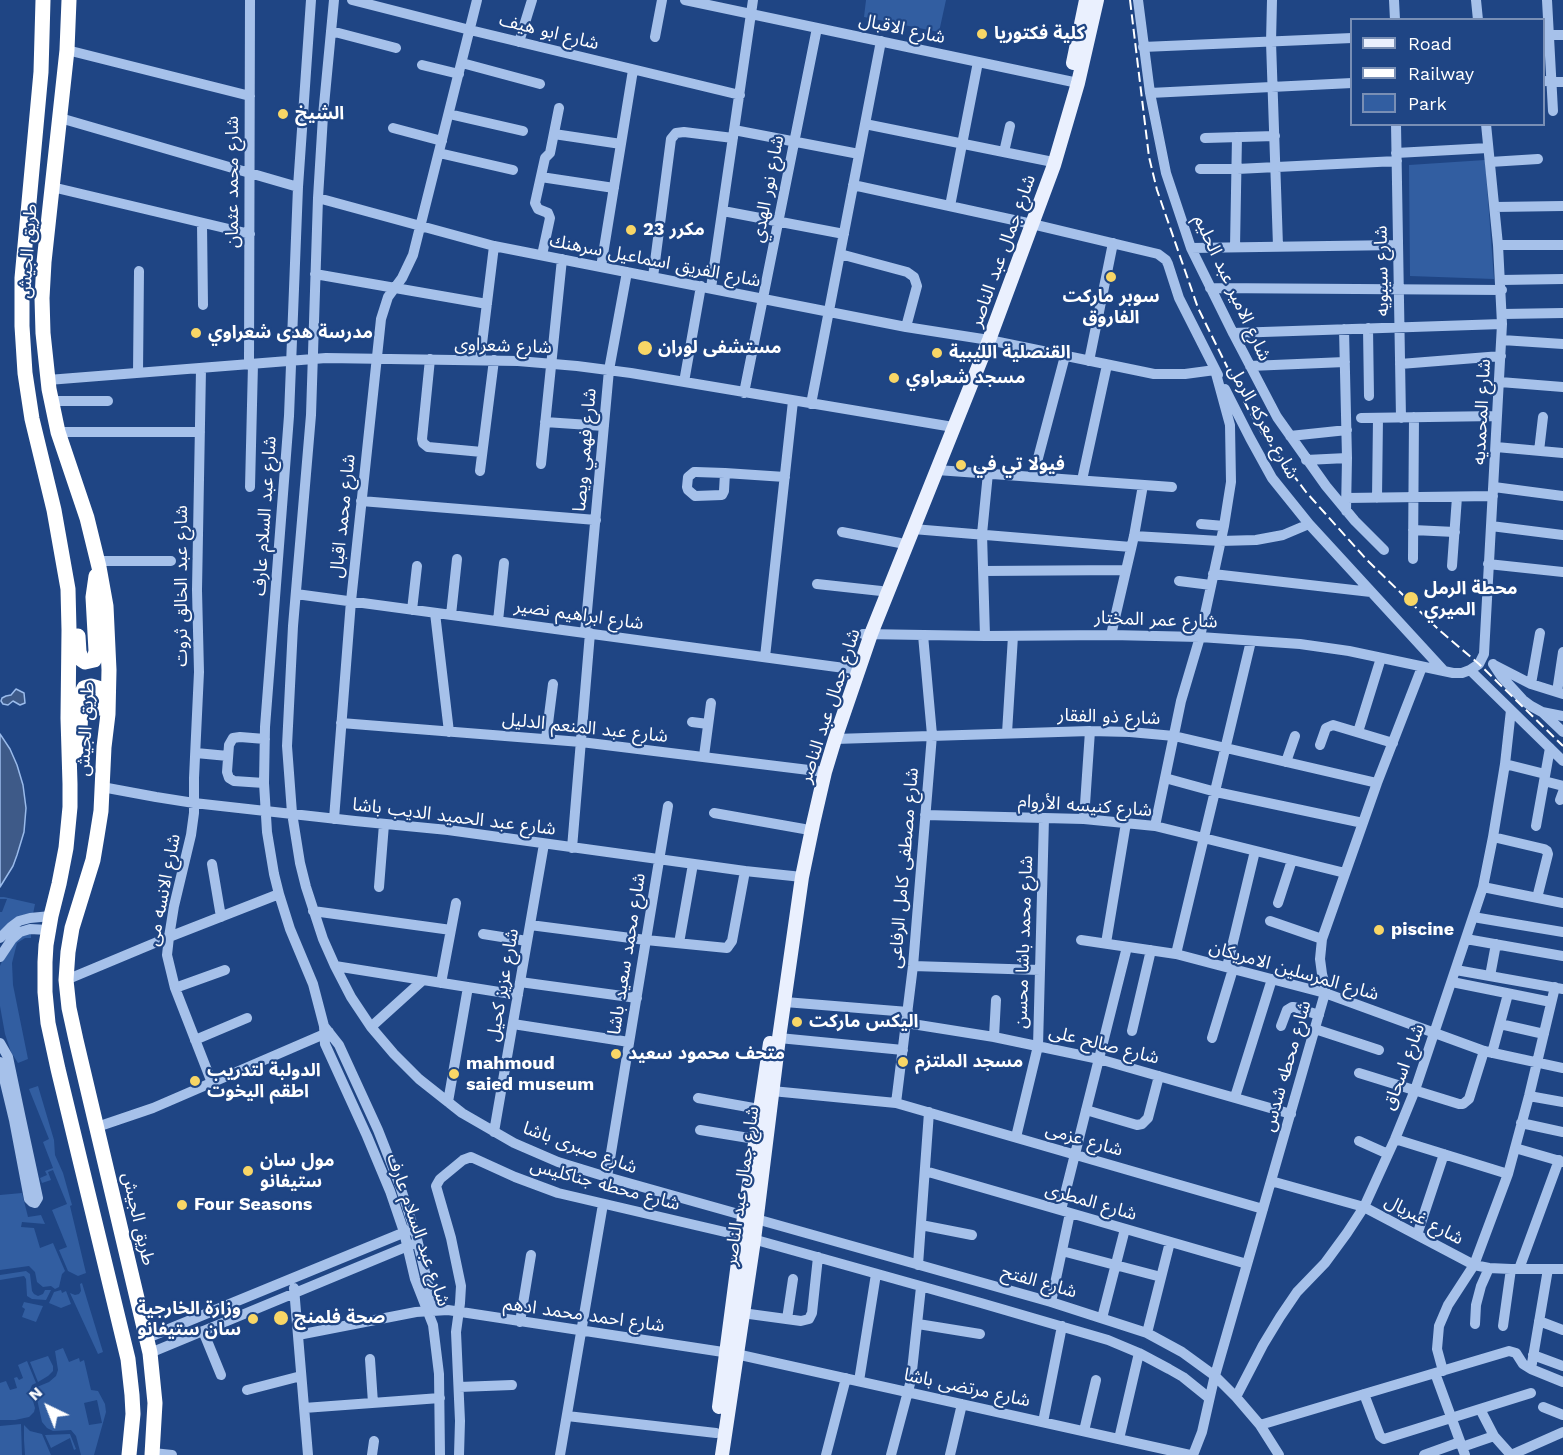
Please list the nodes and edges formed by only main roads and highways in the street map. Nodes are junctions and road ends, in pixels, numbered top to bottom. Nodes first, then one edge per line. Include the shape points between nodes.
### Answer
1 (43, 0) edge
2 (69, 0) edge
3 (1086, 0) edge
4 (1098, 0) edge
5 (1073, 82) junction
6 (1030, 223) junction
7 (950, 427) junction
8 (99, 564) junction
9 (68, 589) junction
10 (867, 634) junction
11 (854, 669) junction
12 (104, 747) junction
13 (68, 764) junction
14 (821, 772) junction
15 (799, 877) junction
16 (750, 1218) junction
17 (748, 1238) junction
18 (731, 1353) junction
19 (152, 1454) edge
20 (129, 1455) edge
21 (713, 1455) edge
22 (722, 1455) edge

1 - 9 highway, طريق الجيش via 42,61 22,278 22,326 32,419
2 - 8 highway, طريق الجيش via 68,50 44,262 43,333 58,432
3 - 5 main road, شارع جمال عبد الناصر
4 - 5 main road, شارع جمال عبد الناصر
5 - 6 main road, شارع جمال عبد الناصر
5 - 6 main road, شارع جمال عبد الناصر via 1054,165
6 - 7 main road, شارع جمال عبد الناصر
7 - 10 main road, شارع جمال عبد الناصر via 900,543
7 - 10 main road, شارع جمال عبد الناصر via 913,529
8 - 9 highway via 93,597 96,657 90,662 80,657 76,615
8 - 12 highway, طريق الجيش via 109,670
9 - 13 highway, طريق الجيش
10 - 11 main road, شارع جمال عبد الناصر
11 - 14 main road, شارع جمال عبد الناصر
11 - 14 main road, شارع جمال عبد الناصر via 835,739
12 - 13 highway via 99,729 99,691 88,686 82,693 80,736
12 - 19 highway, طريق الجيش via 97,836 72,928 66,980 76,1040 148,1346 155,1403
13 - 20 highway, طريق الجيش via 70,807 66,848 49,923 44,977 48,1023 128,1359 133,1414
14 - 15 main road, شارع جمال عبد الناصر
14 - 15 main road, شارع جمال عبد الناصر via 804,829
15 - 16 main road, شارع جمال عبد الناصر via 772,1091
15 - 16 main road, شارع جمال عبد الناصر via 759,1109
16 - 17 main road, شارع جمال عبد الناصر
17 - 18 main road, شارع جمال عبد الناصر
17 - 18 main road, شارع جمال عبد الناصر via 742,1313
18 - 21 main road, شارع جمال عبد الناصر
18 - 22 main road, شارع جمال عبد الناصر

